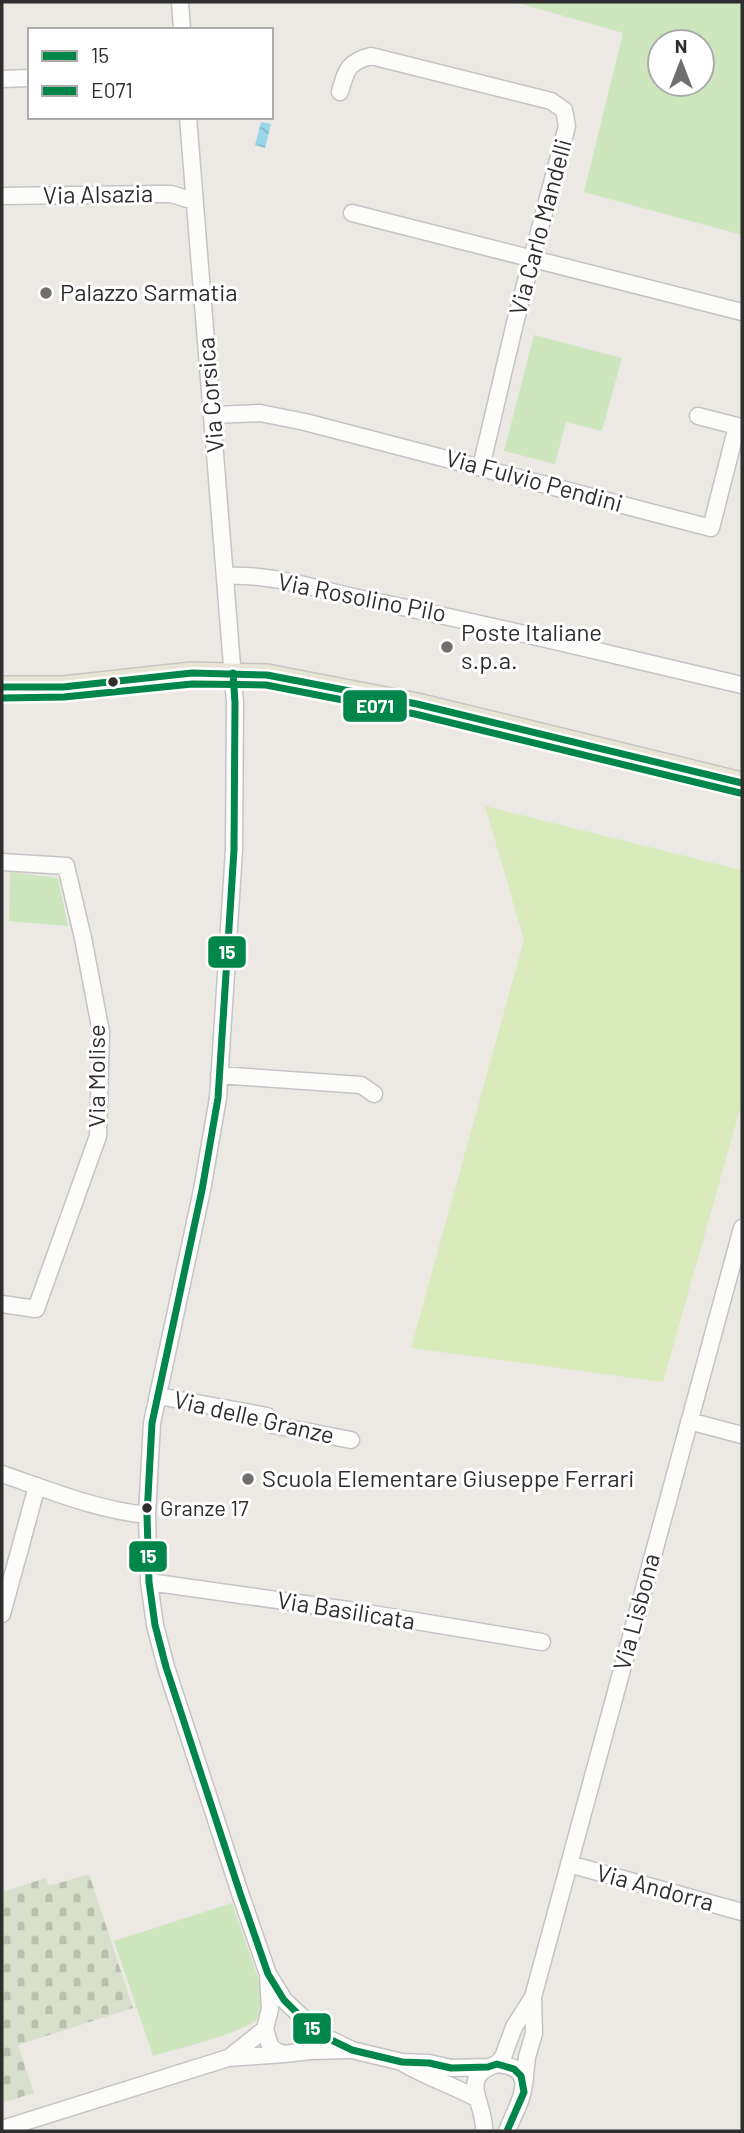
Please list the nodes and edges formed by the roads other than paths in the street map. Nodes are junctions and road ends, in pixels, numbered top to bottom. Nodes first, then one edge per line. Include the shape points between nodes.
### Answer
1 (180, 2) edge
2 (182, 28) edge
3 (27, 78) dead end
4 (2, 79) edge
5 (340, 92) dead end
6 (188, 119) edge
7 (2, 197) edge
8 (194, 201) junction
9 (352, 213) dead end
10 (532, 258) junction
11 (742, 312) edge
12 (213, 415) junction
13 (698, 416) dead end
14 (481, 467) junction
15 (226, 576) junction
16 (233, 673) junction
17 (742, 685) edge
18 (2, 687) edge
19 (742, 783) edge
20 (2, 862) edge
21 (219, 1075) junction
22 (374, 1094) dead end
23 (742, 1228) edge
24 (2, 1304) edge
25 (158, 1396) junction
26 (689, 1421) junction
27 (742, 1436) edge
28 (351, 1440) dead end
29 (2, 1474) edge
30 (37, 1486) junction
31 (147, 1515) junction
32 (149, 1582) junction
33 (2, 1614) edge
34 (542, 1642) dead end
35 (569, 1864) junction
36 (742, 1912) edge
37 (268, 1974) junction
38 (533, 1997) junction
39 (296, 2013) junction
40 (267, 2025) junction
41 (308, 2026) junction
42 (352, 2050) junction
43 (289, 2054) junction
44 (228, 2058) junction
45 (402, 2062) junction
46 (492, 2066) junction
47 (524, 2085) junction
48 (478, 2102) junction
49 (518, 2106) junction
50 (2, 2129) edge
51 (484, 2131) edge
52 (507, 2131) edge

1 - 2 street
3 - 4 street
5 - 10 street, Via Carlo Mandelli via 345,73 356,60 371,56 551,101 564,110 567,126
6 - 8 street, Via Corsica
7 - 8 street, Via Alsazia via 171,194
8 - 12 street, Via Corsica
9 - 10 street
10 - 11 street
10 - 14 street, Via Carlo Mandelli
12 - 14 street, Via Fulvio Pendini via 275,415
12 - 15 street, Via Corsica
13 - 14 street, Via Fulvio Pendini via 737,426 711,528
15 - 16 street, Via Corsica
15 - 17 street, Via Rosolino Pilo via 275,580 474,621
16 - 18 main road via 62,687
16 - 19 main road via 349,690
16 - 21 street, Via delle Granze via 233,850
20 - 24 street, Via Molise via 66,866 101,1032 97,1136 36,1309
21 - 22 street via 361,1085
21 - 25 street, Via delle Granze via 211,1144
23 - 26 street, Via Lisbona
25 - 28 street, Via delle Granze via 267,1416 273,1425
25 - 31 street, Via delle Granze
26 - 27 street
26 - 35 street, Via Lisbona
29 - 30 street
30 - 31 street via 125,1513
30 - 33 street
31 - 32 street, Via delle Granze
32 - 34 street, Via Basilicata
32 - 37 street, Via delle Granze via 166,1667
35 - 36 street, Via Andorra
35 - 38 street, Via Lisbona
37 - 39 street, Via delle Granze
37 - 40 street, Via delle Granze
38 - 46 street, Via Lisbona via 514,2027 503,2057
38 - 47 street, Via Lisbona via 534,2033
39 - 40 street via 276,2014
39 - 41 street, Via delle Granze
40 - 43 street via 270,2046
40 - 44 street
41 - 42 street, Via delle Granze
41 - 43 street via 306,2042
42 - 43 street, Via delle Granze
42 - 45 street, Via delle Granze
43 - 44 street, Via delle Granze
44 - 50 street
45 - 46 street, Via delle Granze via 451,2068
45 - 48 street, Via delle Granze
46 - 47 street via 514,2069
46 - 48 street, Via Lisbona via 476,2080
47 - 49 street, Via Lisbona
48 - 49 street via 499,2114
48 - 51 street, Via Lisbona
49 - 52 street, Via Lisbona

